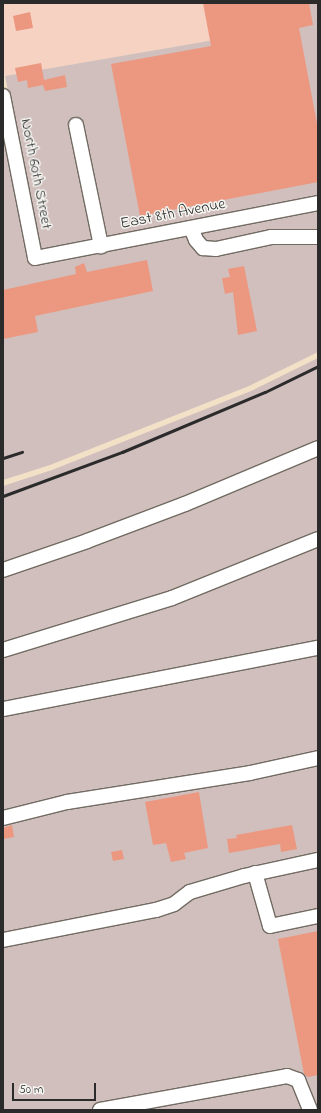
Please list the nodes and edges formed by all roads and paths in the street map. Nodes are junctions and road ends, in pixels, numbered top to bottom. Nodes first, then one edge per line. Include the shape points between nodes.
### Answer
1 (3, 96) edge
2 (76, 124) dead end
3 (318, 203) edge
4 (191, 228) junction
5 (318, 237) edge
6 (100, 246) junction
7 (35, 258) joint
8 (318, 448) edge
9 (318, 539) edge
10 (3, 570) edge
11 (318, 648) edge
12 (3, 650) edge
13 (3, 709) edge
14 (318, 758) edge
15 (3, 818) edge
16 (318, 860) edge
17 (255, 873) junction
18 (318, 916) edge
19 (3, 940) edge
20 (100, 1110) edge
21 (310, 1110) edge

1 - 7 street, North 60th Street
2 - 6 street
3 - 4 street, East 8th Avenue
4 - 5 street via 203,248 216,249 271,237
4 - 6 street, East 8th Avenue
6 - 7 street, East 8th Avenue
8 - 10 street via 171,509
9 - 12 street via 172,598
11 - 13 street
14 - 15 street via 250,773 67,802
16 - 17 street
17 - 18 street via 270,926
17 - 19 street via 190,892 174,904 156,910
20 - 21 street via 287,1076 298,1080

